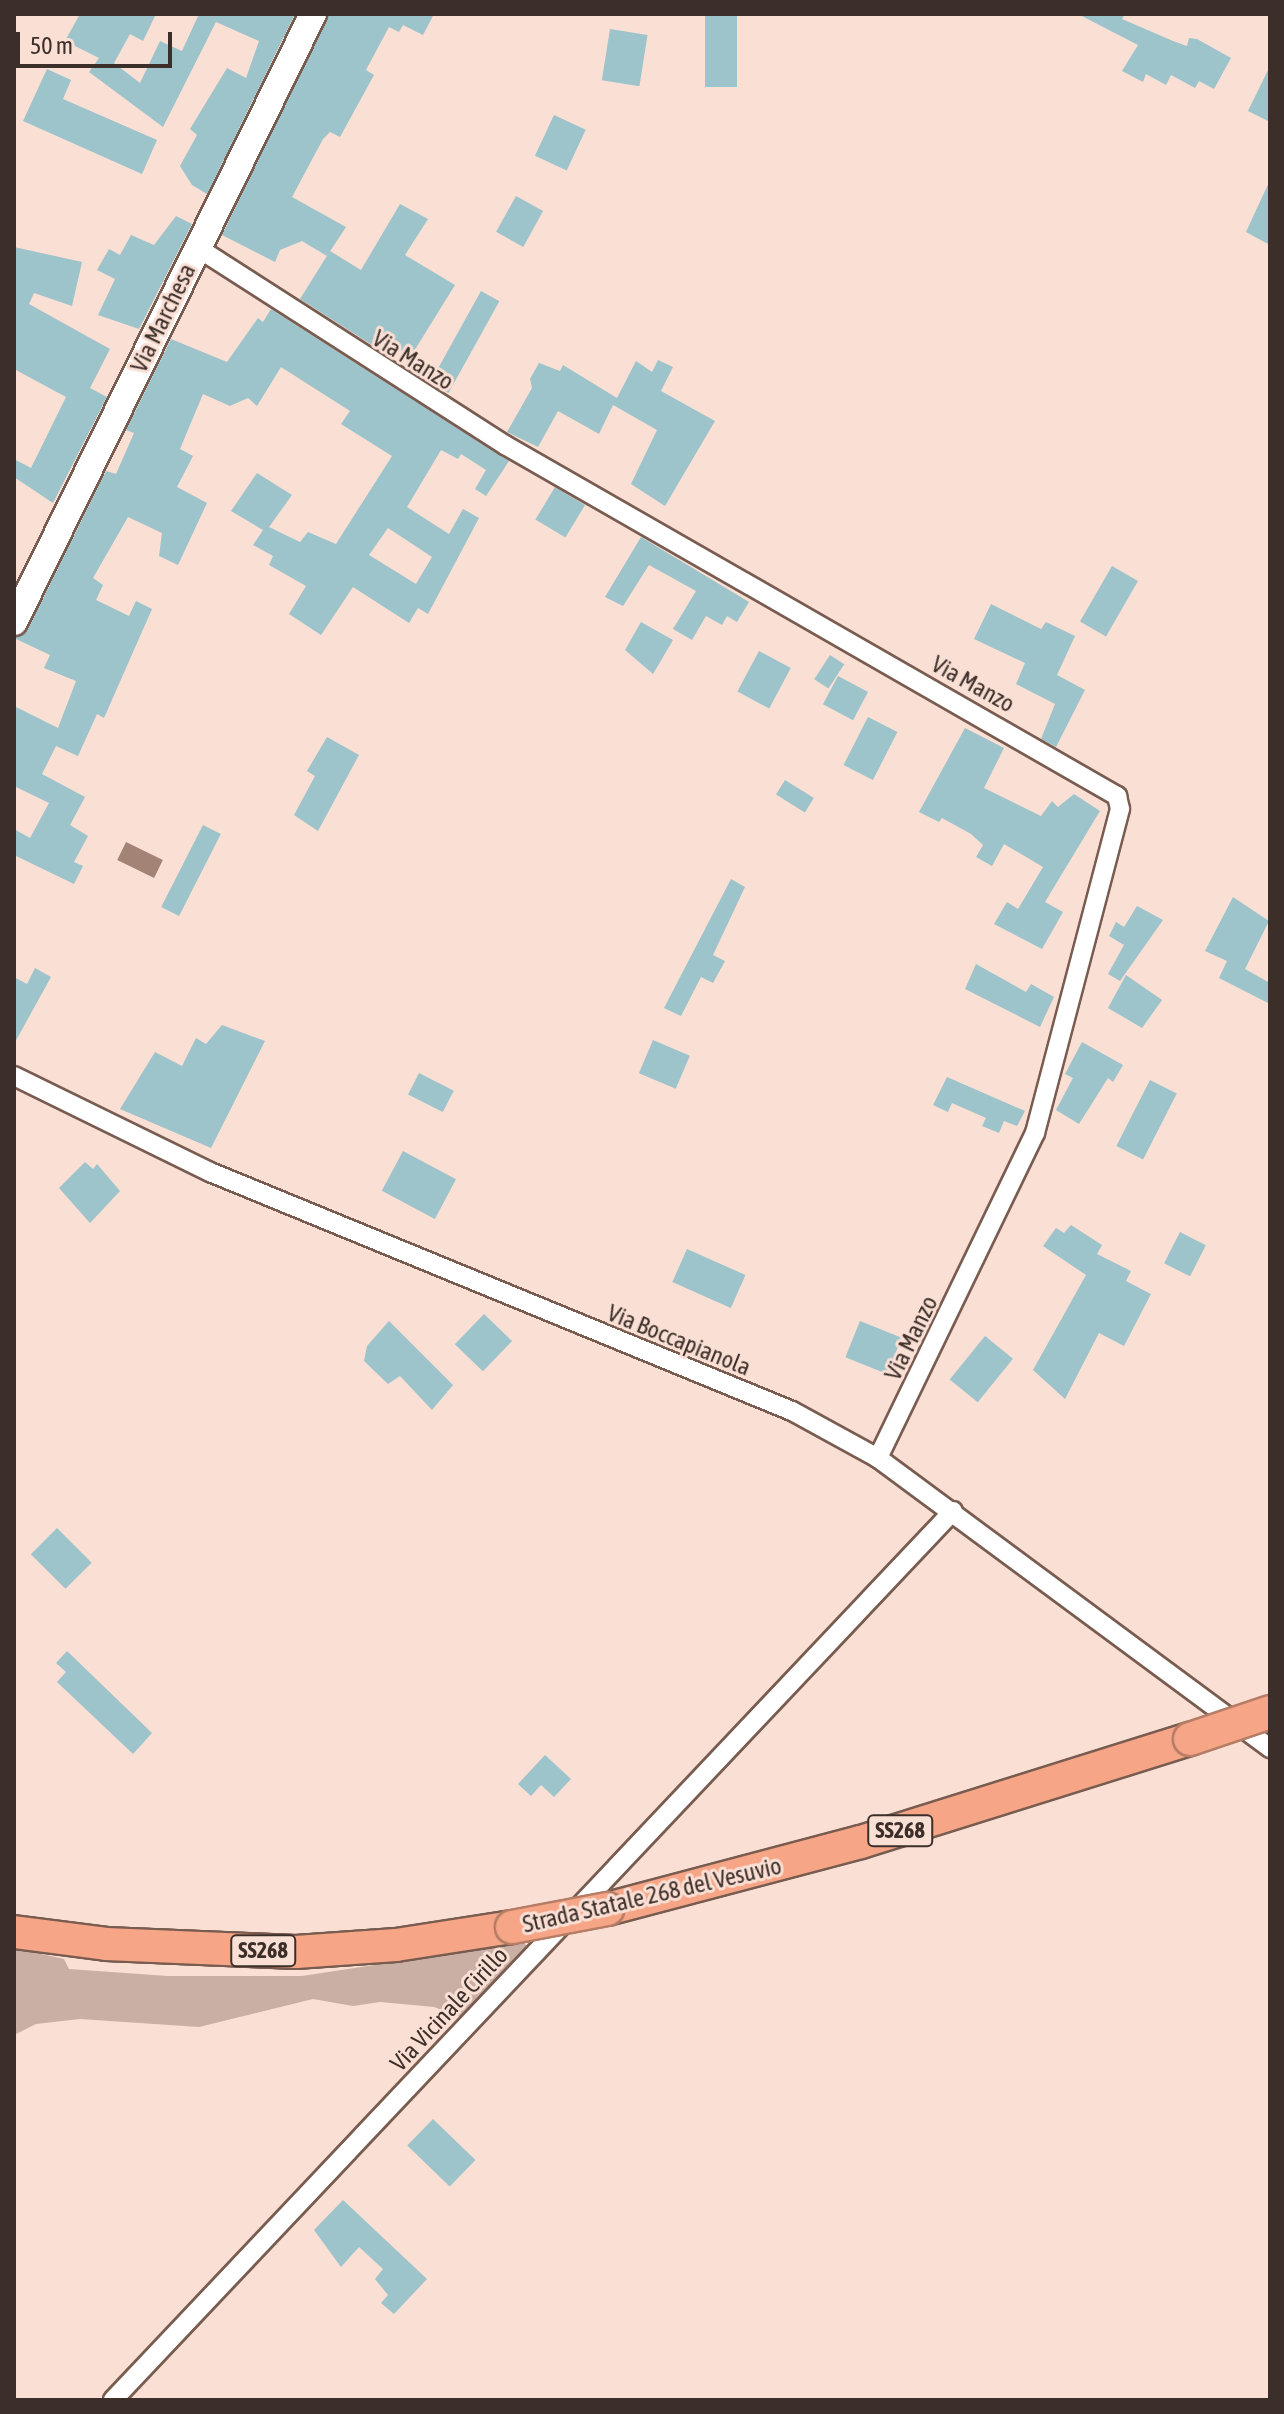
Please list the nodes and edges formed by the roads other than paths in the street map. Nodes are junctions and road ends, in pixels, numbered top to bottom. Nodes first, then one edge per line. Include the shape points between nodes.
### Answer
1 (313, 14) edge
2 (198, 248) junction
3 (14, 622) edge
4 (14, 1076) edge
5 (878, 1458) junction
6 (953, 1511) junction
7 (1270, 1712) edge
8 (1270, 1748) edge
9 (14, 1932) edge
10 (113, 2400) edge

1 - 2 street, Via Marchesa
2 - 3 street, Via Marchesa
2 - 5 street, Via Manzo via 505,445 1117,796 1120,809 1035,1133
4 - 5 street, Via Boccapianola via 210,1172 792,1411
5 - 6 street, Via Boccapianola
6 - 8 street, Via Boccapianola
6 - 10 street, Via Vicinale Cirillo
7 - 9 highway, Strada Statale 268 del Vesuvio / SS268, bridge via 861,1842 607,1909 512,1927 396,1945 296,1952 106,1944

